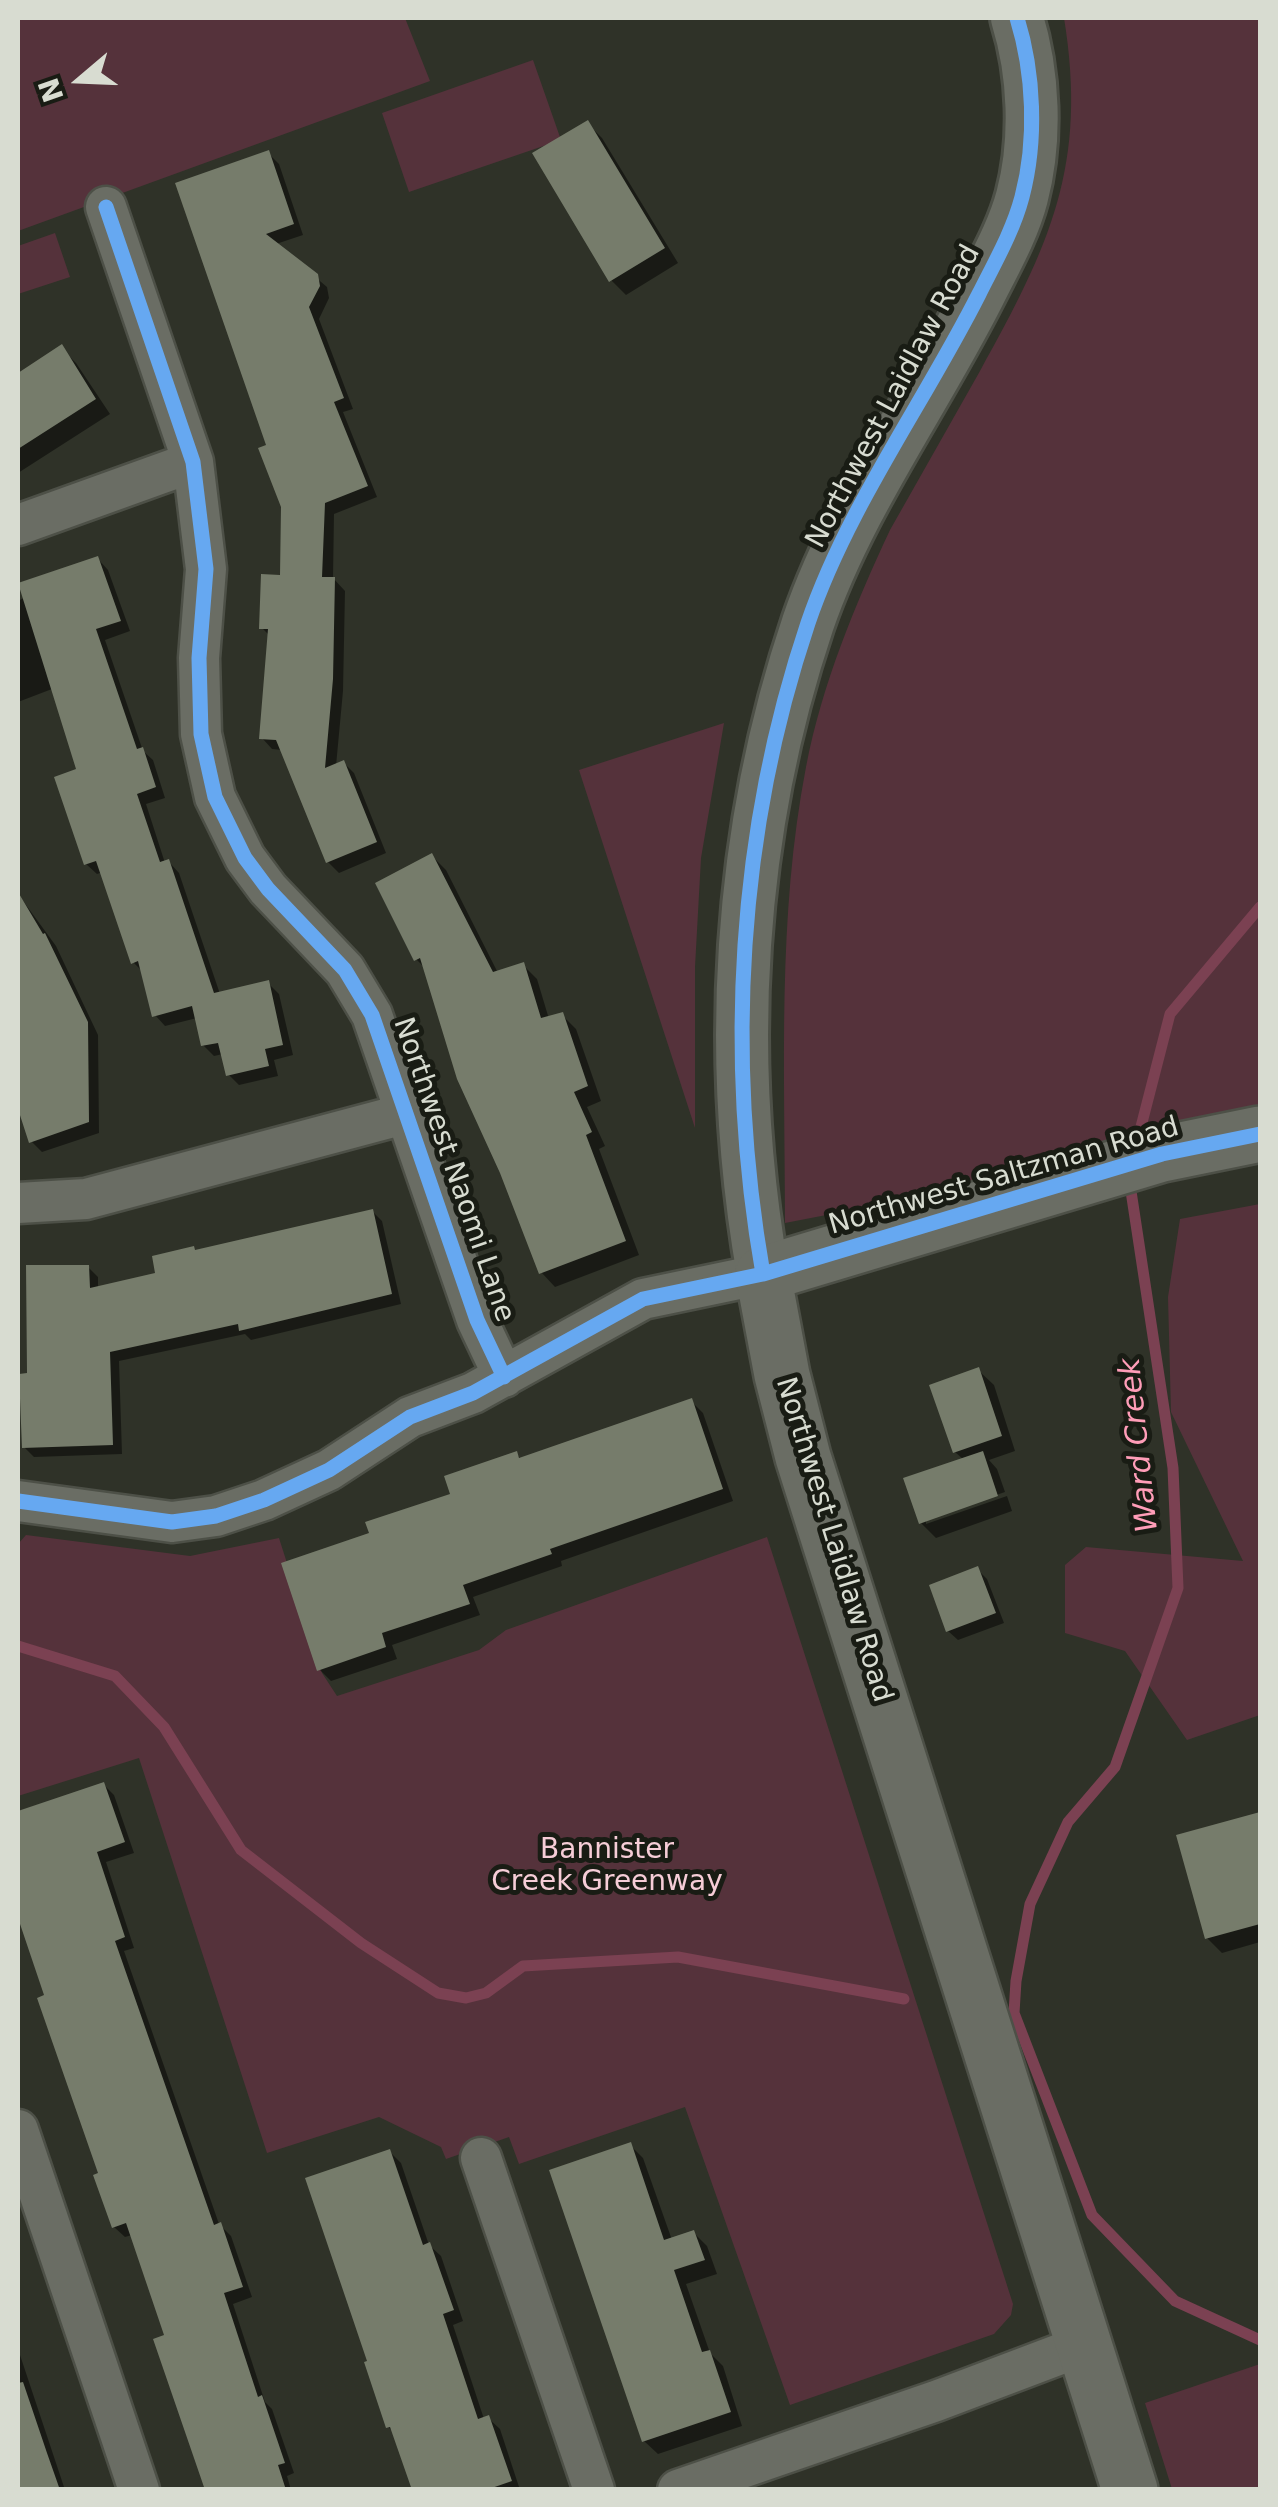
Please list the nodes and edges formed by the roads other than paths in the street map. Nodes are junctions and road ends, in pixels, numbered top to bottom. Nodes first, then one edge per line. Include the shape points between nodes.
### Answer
1 (1017, 18) edge
2 (106, 207) dead end
3 (193, 462) junction
4 (18, 525) edge
5 (408, 1113) junction
6 (1260, 1134) edge
7 (18, 1203) edge
8 (763, 1274) junction
9 (504, 1376) junction
10 (18, 1501) edge
11 (18, 2130) edge
12 (481, 2158) dead end
13 (1084, 2345) junction
14 (139, 2490) edge
15 (594, 2490) edge
16 (678, 2490) edge
17 (1130, 2490) edge

1 - 8 street, Northwest Laidlaw Road via 1027,52 1032,132 1018,210 962,328 841,544 809,619 781,710 755,835 743,1106
2 - 3 street, Northwest Naomi Lane
3 - 4 street
3 - 5 street, Northwest Naomi Lane via 206,569 201,734 215,797 245,858 345,970 372,1014
5 - 7 street via 86,1198
5 - 9 street, Northwest Naomi Lane via 476,1320
6 - 8 main road, Northwest Saltzman Road via 1162,1154
8 - 9 street via 643,1298
8 - 13 main road, Northwest Laidlaw Road via 803,1457
9 - 10 street via 410,1417 330,1470 216,1516 172,1522
11 - 14 street
12 - 15 street
13 - 16 street
13 - 17 main road, Northwest Laidlaw Road

